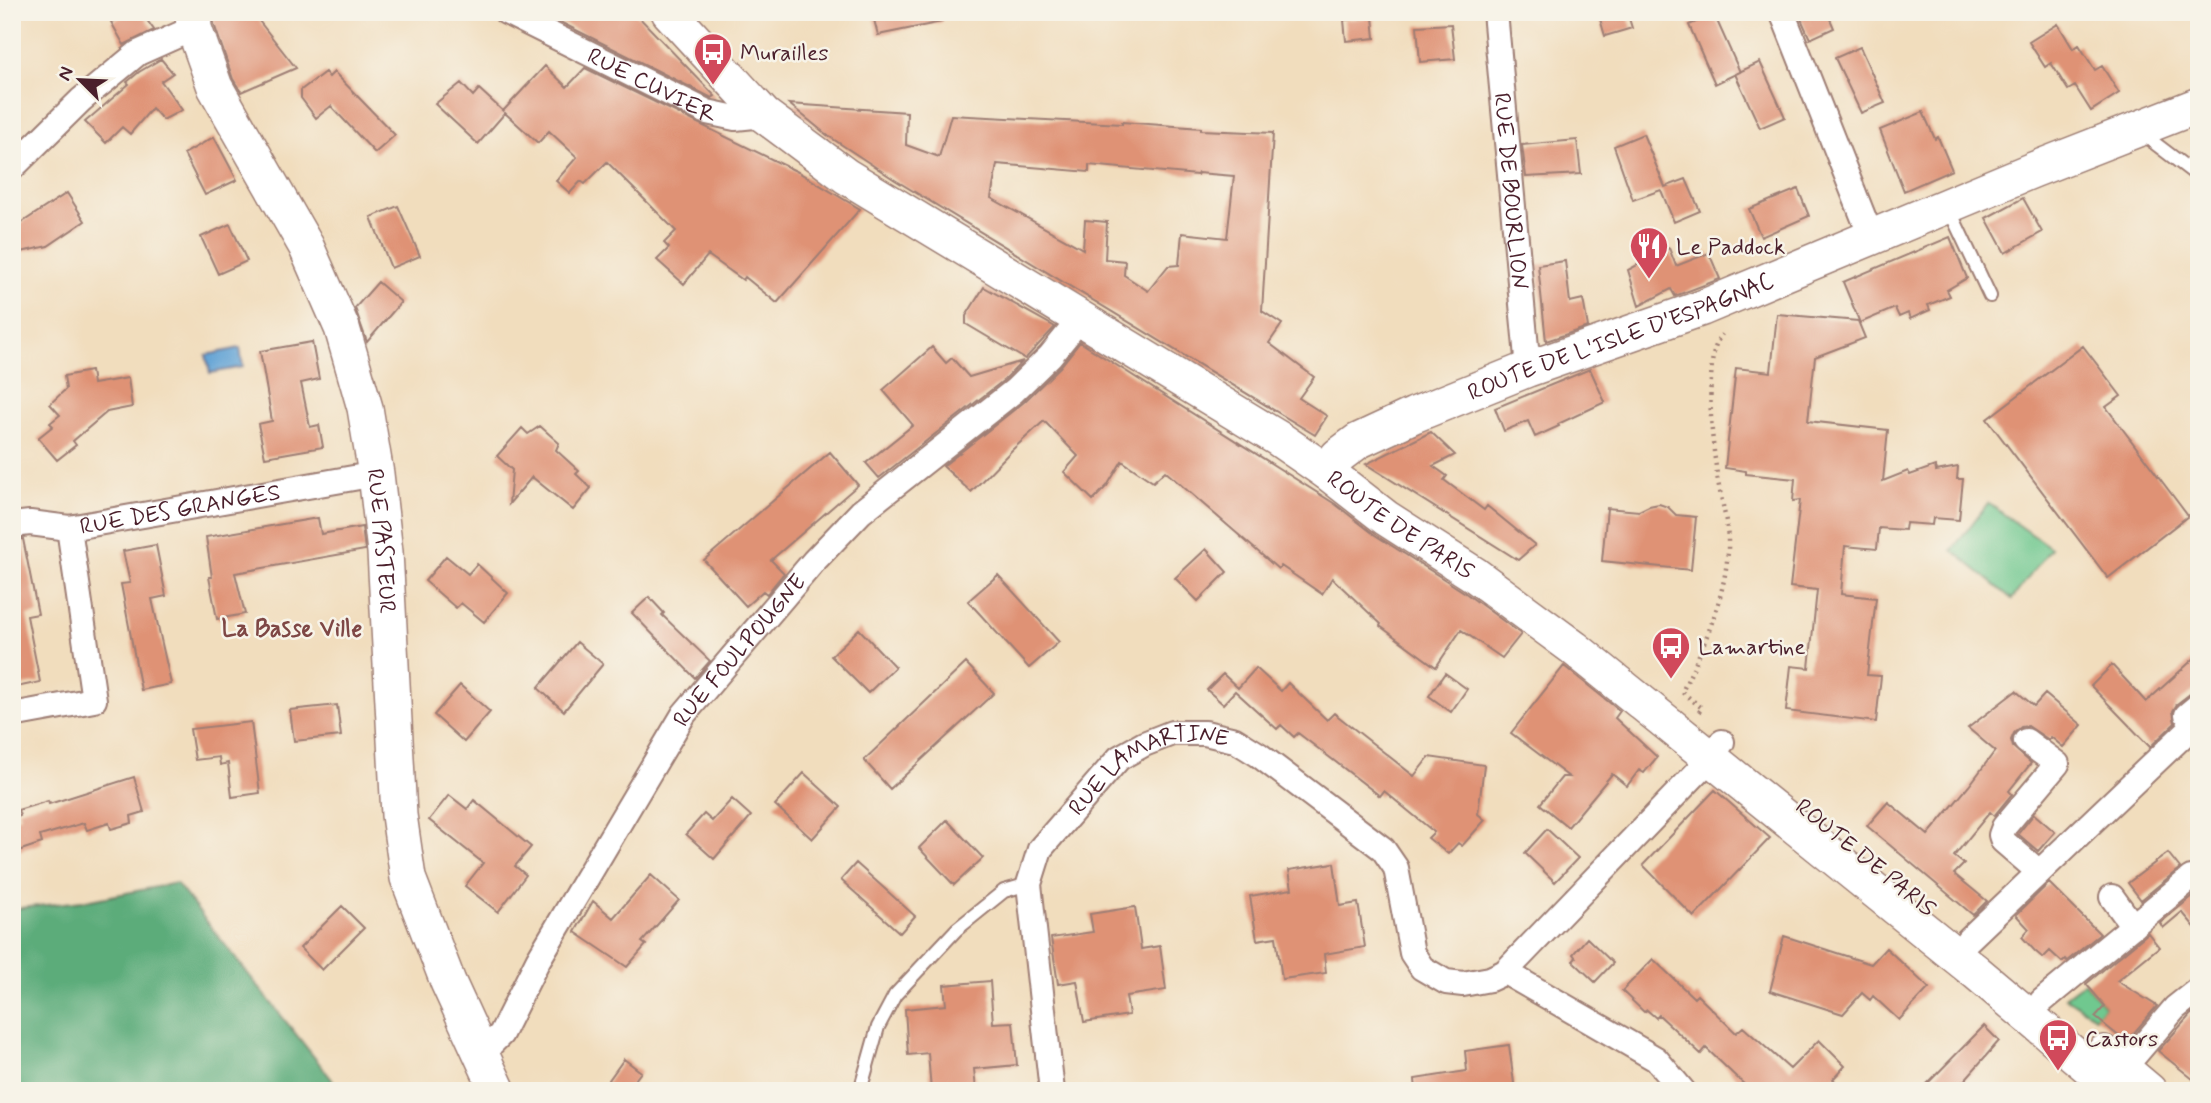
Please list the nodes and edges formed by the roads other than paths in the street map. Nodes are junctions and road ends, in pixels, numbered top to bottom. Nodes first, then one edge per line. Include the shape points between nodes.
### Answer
1 (506, 12) edge
2 (669, 12) edge
3 (1495, 12) edge
4 (1782, 12) edge
5 (193, 20) edge
6 (2199, 105) edge
7 (764, 115) junction
8 (2137, 130) junction
9 (12, 168) edge
10 (2199, 177) edge
11 (1948, 206) junction
12 (1872, 239) junction
13 (1990, 296) dead end
14 (1082, 318) junction
15 (1528, 369) junction
16 (1327, 472) junction
17 (376, 474) junction
18 (12, 525) edge
19 (69, 528) junction
20 (2199, 705) edge
21 (12, 715) edge
22 (2026, 741) dead end
23 (1716, 750) junction
24 (2039, 872) junction
25 (2192, 878) dead end
26 (1029, 884) junction
27 (2112, 897) dead end
28 (2133, 926) junction
29 (1968, 940) junction
30 (1505, 972) junction
31 (2199, 989) edge
32 (2042, 1001) junction
33 (482, 1053) junction
34 (2130, 1084) edge
35 (498, 1091) edge
36 (860, 1091) edge
37 (1052, 1091) edge
38 (1683, 1091) edge

1 - 7 street, RUE CUVIER via 707,112 735,118
2 - 7 main road, ROUTE DE PARIS
3 - 15 street, RUE DE BOURLION
4 - 12 street
5 - 9 street via 138,53 81,100
5 - 17 main road, RUE PASTEUR via 215,88 306,246 342,328 365,408
6 - 8 main road, ROUTE DE L'ISLE D'ESPAGNAC
7 - 14 main road, ROUTE DE PARIS via 846,176
8 - 10 lane
8 - 11 main road, ROUTE DE L'ISLE D'ESPAGNAC
11 - 12 main road, ROUTE DE L'ISLE D'ESPAGNAC
11 - 13 lane
12 - 15 main road, ROUTE DE L'ISLE D'ESPAGNAC via 1702,308
14 - 16 main road, ROUTE DE PARIS
14 - 33 street, RUE FOULPOUGNE via 1014,391 861,512 702,692 538,960 501,1034
15 - 16 main road, ROUTE DE L'ISLE D'ESPAGNAC via 1358,441 1338,456
16 - 23 main road, ROUTE DE PARIS via 1386,518 1553,621
17 - 19 street, RUE DES GRANGES
17 - 33 main road, RUE PASTEUR via 385,552 399,815 408,878 448,982
18 - 19 street
19 - 21 street, RUE DES GRANGES via 94,700
20 - 24 street via 2187,715 2195,724
22 - 24 street via 2057,764 2001,835
23 - 29 main road, ROUTE DE PARIS
23 - 30 street
23 - 34 main road, ROUTE DE PARIS via 1955,954
24 - 29 street
25 - 28 street
26 - 30 street, RUE LAMARTINE via 1040,849 1119,758 1172,733 1205,733 1235,740 1259,755 1383,849 1396,868 1412,953 1422,968 1446,982 1463,984
26 - 36 lane via 1004,891 957,929 895,995 878,1027
26 - 37 street
27 - 28 street
28 - 32 street
29 - 32 main road, ROUTE DE PARIS
30 - 38 street via 1656,1059
31 - 34 street via 2175,1008
32 - 34 main road, ROUTE DE PARIS
33 - 35 main road, RUE PASTEUR

